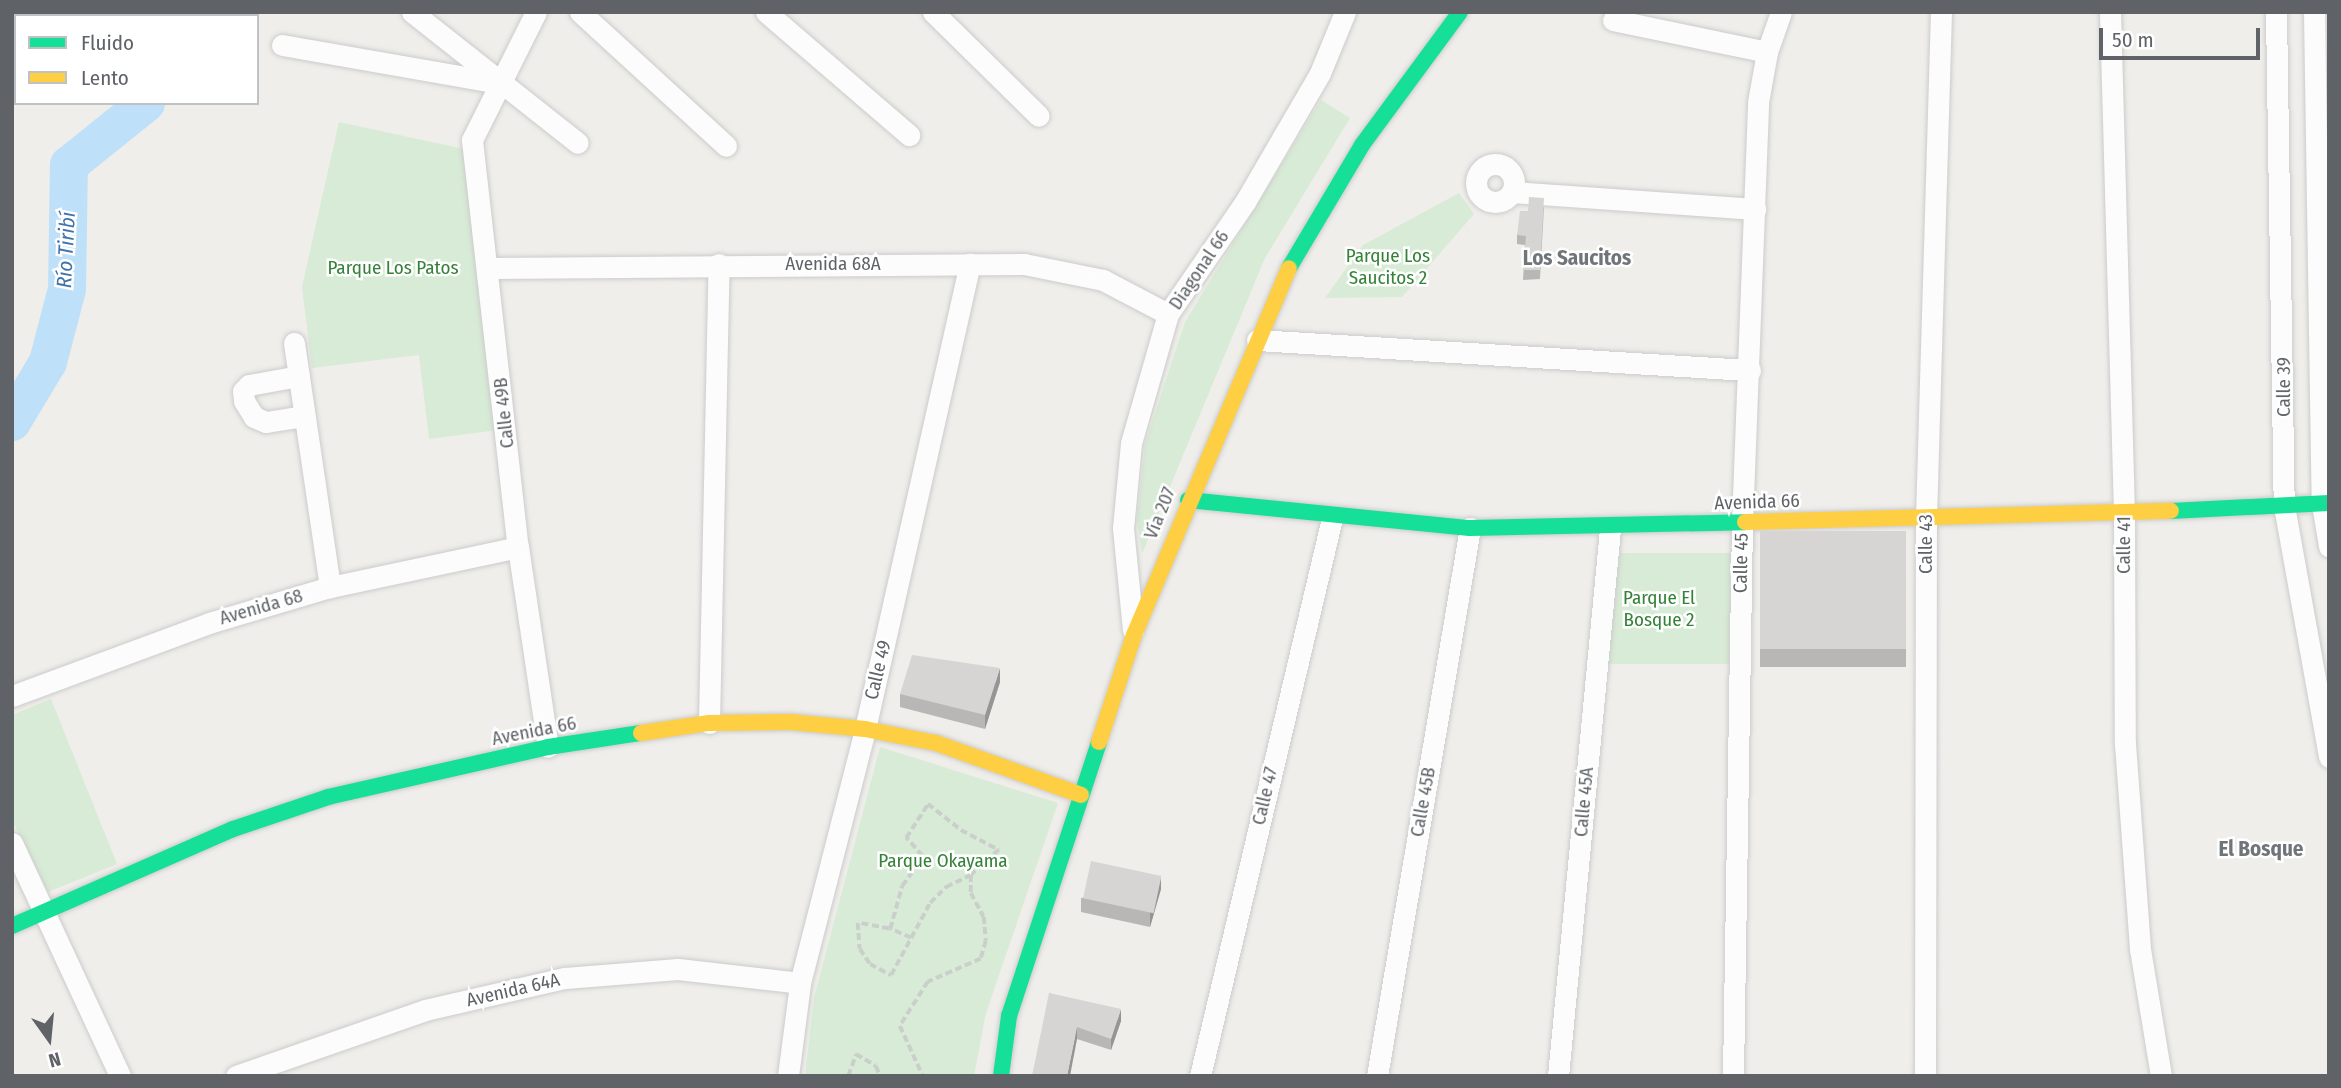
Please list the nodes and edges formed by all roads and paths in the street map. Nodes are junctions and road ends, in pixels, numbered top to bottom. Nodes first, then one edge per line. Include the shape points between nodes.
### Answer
1 (412, 12) edge
2 (536, 12) edge
3 (580, 12) edge
4 (766, 12) edge
5 (933, 12) edge
6 (1345, 12) edge
7 (1460, 12) edge
8 (1782, 12) edge
9 (1941, 12) edge
10 (2110, 12) edge
11 (2276, 12) edge
12 (2314, 12) edge
13 (1613, 20) dead end
14 (282, 45) dead end
15 (1767, 52) junction
16 (499, 83) junction
17 (1039, 116) dead end
18 (909, 135) dead end
19 (578, 143) dead end
20 (726, 146) dead end
21 (1512, 192) dead end
22 (1755, 209) junction
23 (719, 264) junction
24 (970, 264) junction
25 (489, 268) junction
26 (1168, 314) junction
27 (1257, 340) junction
28 (294, 343) dead end
29 (1750, 370) junction
30 (299, 376) junction
31 (305, 416) junction
32 (1188, 500) junction
33 (2325, 504) edge
34 (2284, 506) junction
35 (2124, 514) junction
36 (1926, 517) junction
37 (1332, 518) junction
38 (1742, 523) junction
39 (1470, 528) junction
40 (1610, 528) junction
41 (2329, 546) edge
42 (518, 547) junction
43 (330, 587) junction
44 (1134, 635) junction
45 (12, 696) edge
46 (709, 723) junction
47 (865, 729) junction
48 (548, 747) junction
49 (2329, 757) edge
50 (1081, 795) junction
51 (12, 843) edge
52 (971, 875) junction
53 (41, 911) junction
54 (12, 926) edge
55 (890, 929) junction
56 (911, 938) junction
57 (800, 983) junction
58 (120, 1076) edge
59 (236, 1076) edge
60 (788, 1076) edge
61 (848, 1076) edge
62 (880, 1076) edge
63 (923, 1076) edge
64 (1001, 1076) edge
65 (1200, 1076) edge
66 (1377, 1076) edge
67 (1558, 1076) edge
68 (1733, 1076) edge
69 (1925, 1076) edge
70 (2161, 1076) edge

1 - 16 street
2 - 16 street, Calle 49B
3 - 20 street
4 - 18 street
5 - 17 street
6 - 26 street, Diagonal 66 via 1320,73 1245,202
7 - 27 street, Vía 207 via 1363,145 1291,264
8 - 15 street, Calle 45
9 - 36 street, Calle 43
10 - 35 street, Calle 41
11 - 34 street, Calle 39
12 - 33 street, Calle 39
13 - 15 street
14 - 16 street
15 - 22 street, Calle 45 via 1758,103
16 - 19 street
16 - 25 street, Calle 49B via 472,140
21 - 22 street
22 - 29 street, Calle 45
23 - 24 street, Avenida 68A
23 - 25 street, Avenida 68A
23 - 46 street
24 - 26 street, Avenida 68A via 1024,264 1103,280
24 - 47 street, Calle 49
25 - 42 street, Calle 49B
26 - 44 street, Diagonal 66 via 1131,443 1123,528
27 - 29 street
27 - 32 street, Vía 207
28 - 30 street
29 - 38 street, Calle 45
30 - 31 street
30 - 31 street via 248,385 244,401 254,417 266,422
31 - 43 street
32 - 37 street, Avenida 66
32 - 44 street, Vía 207
33 - 34 street, Avenida 66
33 - 41 street, Calle 39
34 - 35 street, Avenida 66
34 - 49 street, Calle 39
35 - 36 street, Avenida 66
35 - 70 street, Calle 41 via 2126,757 2140,949
36 - 38 street, Avenida 66
36 - 69 street, Calle 43
37 - 39 street, Avenida 66
37 - 65 street, Calle 47
38 - 40 street, Avenida 66
38 - 68 street, Calle 45
39 - 40 street, Avenida 66
39 - 66 street, Calle 45B
40 - 67 street, Calle 45A
42 - 43 street, Avenida 68
42 - 48 street, Calle 49B
43 - 45 street, Avenida 68 via 209,623
44 - 50 street, Vía 207
46 - 47 street, Avenida 66 via 791,722
46 - 48 street, Avenida 66
47 - 50 street, Avenida 66 via 936,743
47 - 57 street, Calle 49
48 - 53 street, Avenida 66 via 327,797 233,829
50 - 64 street, Vía 207 via 1009,1016
51 - 53 street
52 - 55 path via 999,850 961,830 928,804 906,838 929,864 915,869 902,886
52 - 56 path via 946,887 930,903
52 - 63 path via 971,893 984,917 986,941 981,959 928,982 900,1026
53 - 54 street, Avenida 66
53 - 58 street
55 - 56 path
55 - 56 path via 858,923 860,949 870,964 891,975
57 - 59 street, Avenida 64A via 678,969 565,978 425,1010
57 - 60 street, Calle 49
61 - 62 path via 856,1054 876,1066

